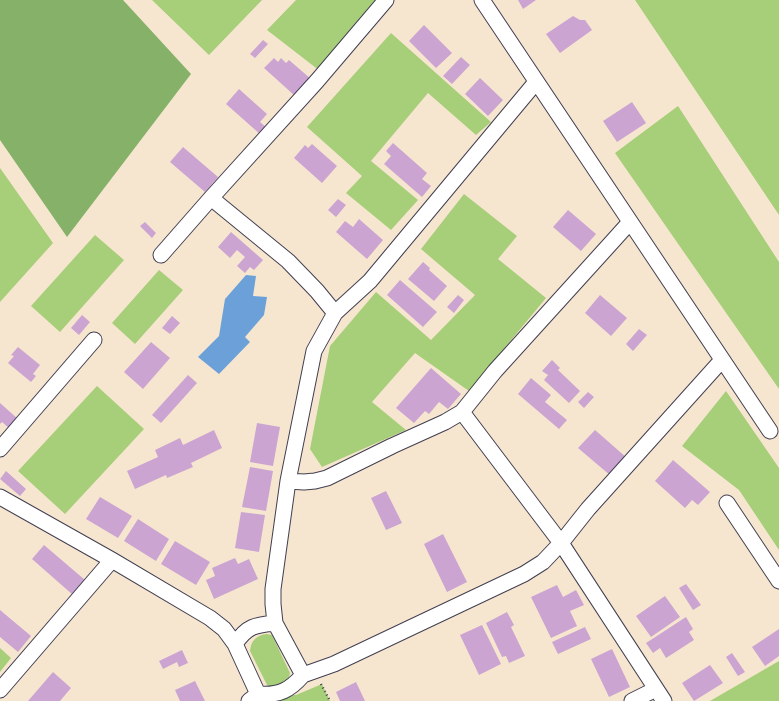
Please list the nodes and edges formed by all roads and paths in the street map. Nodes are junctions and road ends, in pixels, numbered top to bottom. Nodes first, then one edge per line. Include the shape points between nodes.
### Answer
1 (386, 0) edge
2 (482, 0) edge
3 (536, 82) junction
4 (211, 198) junction
5 (630, 222) junction
6 (161, 255) dead end
7 (335, 313) junction
8 (94, 340) dead end
9 (722, 360) junction
10 (462, 412) junction
11 (770, 431) dead end
12 (0, 449) edge
13 (288, 481) junction
14 (0, 497) edge
15 (727, 503) dead end
16 (561, 543) junction
17 (112, 560) junction
18 (779, 581) edge
19 (275, 623) junction
20 (235, 644) junction
21 (303, 675) junction
22 (0, 690) edge
23 (660, 695) edge
24 (254, 698) edge
25 (632, 701) edge

1 - 4 street
2 - 3 street
3 - 5 street
3 - 7 street via 370,281
4 - 6 street
4 - 7 street via 288,261
5 - 9 street
5 - 10 street via 495,371
7 - 13 street via 314,351
8 - 12 street
9 - 11 street
9 - 16 street via 588,509
10 - 13 street via 327,478 315,482
10 - 16 street
13 - 19 street via 273,589
14 - 17 street
15 - 18 street
16 - 21 street via 544,562 524,574 334,664
16 - 23 street
17 - 20 street via 210,618 224,629
17 - 22 street
19 - 20 street via 258,624 249,628
19 - 21 street
20 - 24 street
21 - 24 street via 278,694
23 - 25 street

